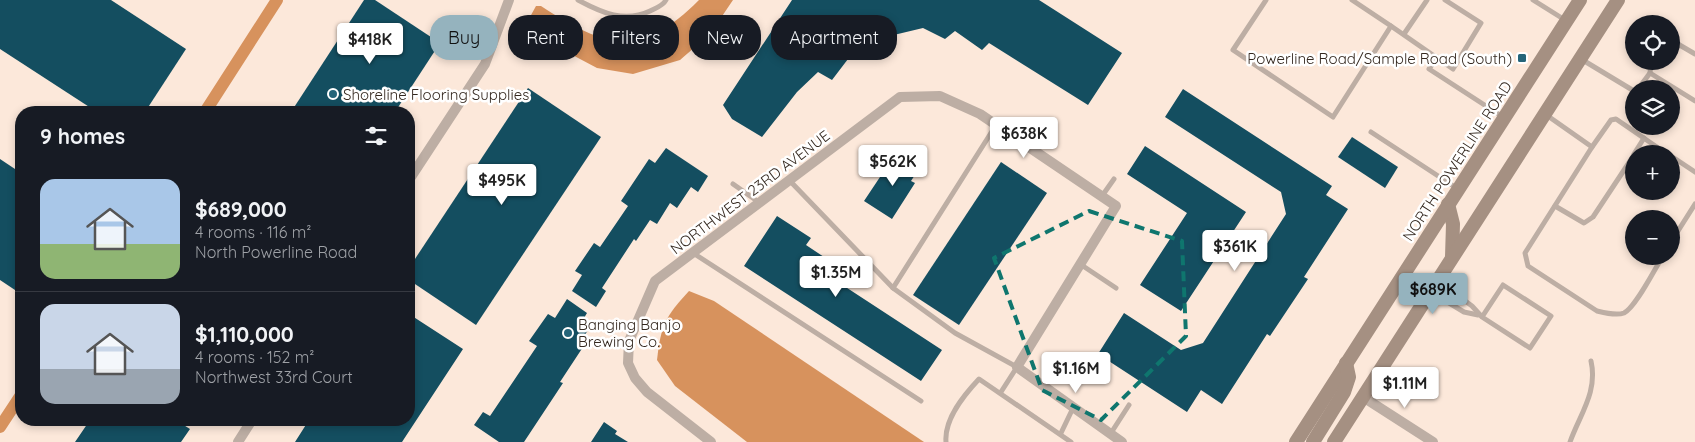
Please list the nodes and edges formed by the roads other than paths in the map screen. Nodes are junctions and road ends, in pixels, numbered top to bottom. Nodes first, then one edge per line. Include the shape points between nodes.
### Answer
1 (510, 0) edge
2 (578, 0) edge
3 (666, 0) edge
4 (1266, 0) edge
5 (1352, 0) edge
6 (1427, 0) edge
7 (1445, 0) edge
8 (1534, 0) edge
9 (1580, 0) edge
10 (1618, 0) edge
11 (1567, 21) junction
12 (1391, 26) junction
13 (1404, 34) junction
14 (1680, 45) edge
15 (1695, 54) edge
16 (1437, 57) junction
17 (1580, 58) junction
18 (1650, 70) edge
19 (1650, 73) junction
20 (1645, 80) edge
21 (1625, 86) edge
22 (1695, 102) edge
23 (1545, 113) junction
24 (1504, 118) junction
25 (996, 125) junction
26 (1371, 132) dead end
27 (1644, 138) junction
28 (1640, 145) edge
29 (1654, 145) edge
30 (1592, 147) junction
31 (1680, 162) edge
32 (1625, 168) edge
33 (415, 171) edge
34 (1695, 172) edge
35 (1114, 180) dead end
36 (790, 181) junction
37 (733, 184) dead end
38 (1458, 189) junction
39 (1102, 197) junction
40 (761, 203) junction
41 (1448, 204) junction
42 (1695, 204) edge
43 (1556, 206) junction
44 (1680, 228) edge
45 (693, 253) junction
46 (1452, 257) junction
47 (1080, 264) junction
48 (1657, 265) edge
49 (1434, 286) junction
50 (892, 288) junction
51 (1116, 288) dead end
52 (1480, 316) junction
53 (1591, 361) dead end
54 (1346, 363) junction
55 (1016, 367) junction
56 (1001, 392) junction
57 (1363, 397) junction
58 (921, 401) dead end
59 (1129, 405) dead end
60 (1074, 407) junction
61 (248, 426) edge
62 (1061, 433) junction
63 (1110, 434) junction
64 (238, 442) edge
65 (711, 442) edge
66 (946, 442) edge
67 (1071, 442) edge
68 (1122, 442) edge
69 (1296, 442) edge
70 (1314, 442) edge
71 (1334, 442) edge
72 (1433, 442) edge
73 (1570, 442) edge

1 - 33 street via 485,64
2 - 3 lane via 609,16 638,17
4 - 12 lane via 1233,50 1333,117
5 - 12 lane
6 - 13 lane
7 - 16 lane via 1482,23 1453,69
8 - 11 lane
9 - 11 main road, NORTH POWERLINE ROAD
10 - 17 main road
11 - 24 main road, NORTH POWERLINE ROAD
12 - 13 lane
13 - 16 lane
14 - 15 lane
16 - 24 lane via 1429,69
17 - 21 lane
17 - 23 main road
18 - 19 lane
19 - 20 lane
19 - 22 lane
23 - 30 lane
23 - 46 main road
24 - 38 main road, NORTH POWERLINE ROAD
25 - 36 street, NORTHWEST 23RD AVENUE via 940,96 900,97
25 - 39 street
25 - 50 lane
26 - 38 lane
27 - 28 lane
27 - 29 lane
27 - 30 lane via 1616,119
30 - 43 lane
31 - 34 lane
32 - 43 lane via 1589,221 1584,223
35 - 39 lane
36 - 40 street, NORTHWEST 23RD AVENUE
36 - 50 lane
37 - 40 lane
38 - 41 main road, NORTH POWERLINE ROAD
39 - 47 street via 1116,206
40 - 45 street, NORTHWEST 23RD AVENUE
41 - 46 main road via 1453,224
41 - 54 main road, NORTH POWERLINE ROAD
42 - 44 lane
43 - 48 lane via 1525,253 1525,259 1528,266 1597,311 1610,314 1624,312 1632,306
45 - 58 lane
45 - 65 street, NORTHWEST 23RD AVENUE via 655,282 629,341 628,363 647,392
46 - 49 main road
47 - 51 lane
47 - 55 street
49 - 52 lane via 1472,306
49 - 52 lane via 1464,312
49 - 57 main road
50 - 55 lane via 955,333
52 - 52 lane via 1530,348 1551,316 1503,285
53 - 73 lane via 1594,374 1590,399
54 - 69 main road, NORTH POWERLINE ROAD
54 - 70 main road via 1349,377 1344,392
55 - 56 lane
55 - 60 street
56 - 62 lane
56 - 66 lane via 979,379 959,401 948,427
57 - 71 main road
57 - 72 street
59 - 63 lane
60 - 62 lane
60 - 63 street
61 - 64 street
62 - 67 lane
63 - 68 street

